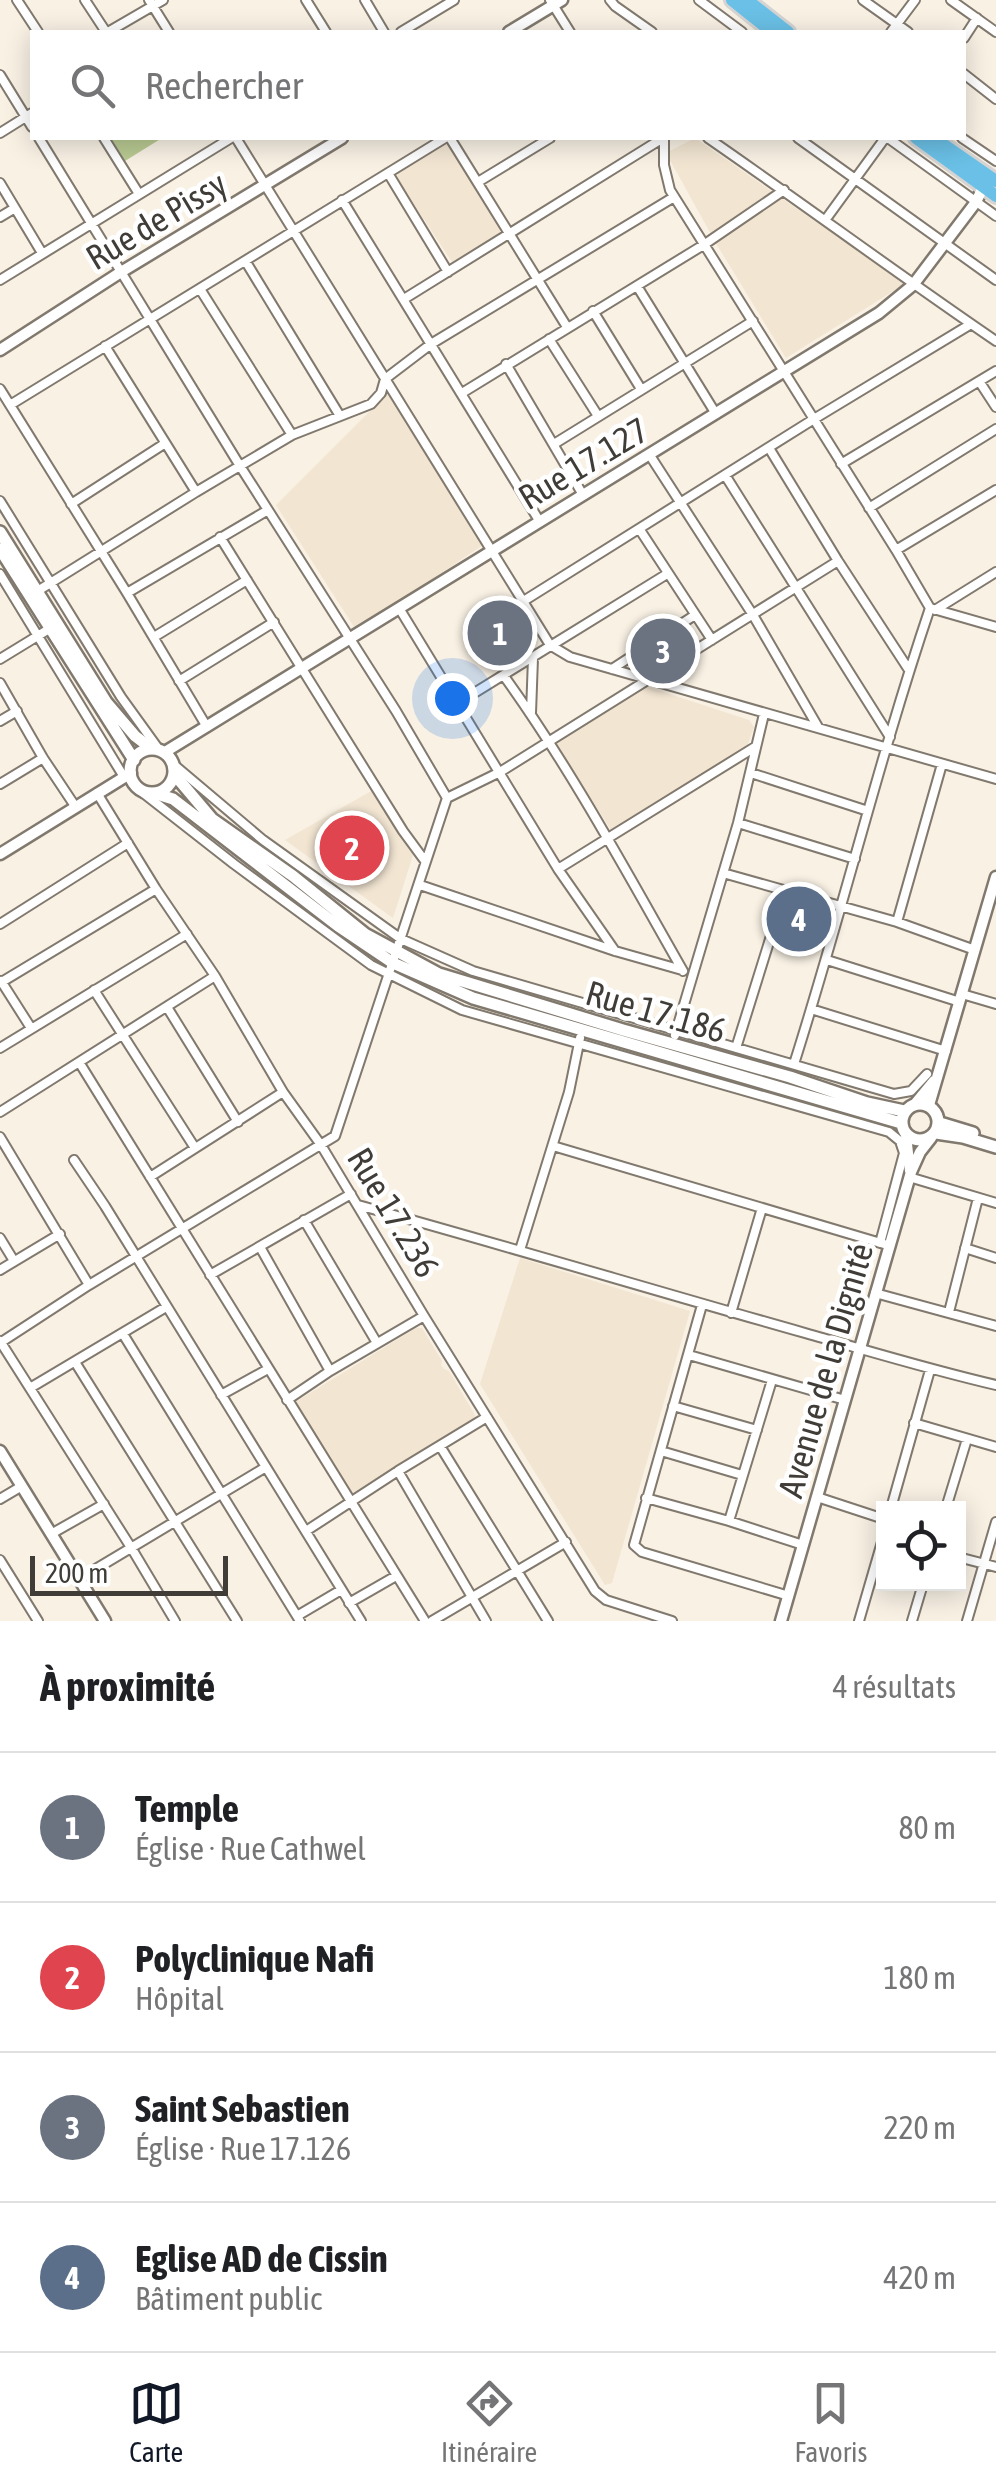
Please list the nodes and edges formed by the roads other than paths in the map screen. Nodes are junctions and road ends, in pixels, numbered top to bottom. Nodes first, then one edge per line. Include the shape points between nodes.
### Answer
1 (17, 0) edge
2 (85, 0) edge
3 (163, 0) edge
4 (306, 0) edge
5 (364, 0) edge
6 (454, 0) edge
7 (610, 0) edge
8 (699, 0) edge
9 (732, 0) edge
10 (747, 0) edge
11 (863, 0) edge
12 (915, 0) edge
13 (951, 0) edge
14 (555, 2) edge
15 (151, 3) edge
16 (977, 18) junction
17 (894, 28) edge
18 (749, 29) edge
19 (37, 30) edge
20 (106, 30) edge
21 (110, 30) edge
22 (169, 30) edge
23 (325, 30) edge
24 (383, 30) edge
25 (404, 30) edge
26 (512, 30) edge
27 (569, 30) edge
28 (649, 30) edge
29 (785, 30) edge
30 (996, 32) edge
31 (966, 35) edge
32 (0, 75) edge
33 (966, 76) edge
34 (996, 98) edge
35 (29, 114) edge
36 (0, 133) edge
37 (40, 140) edge
38 (105, 140) edge
39 (231, 140) edge
40 (235, 140) edge
41 (339, 140) edge
42 (444, 140) edge
43 (448, 140) edge
44 (547, 140) edge
45 (661, 140) edge
46 (664, 140) edge
47 (711, 140) edge
48 (801, 140) edge
49 (884, 140) edge
50 (889, 140) edge
51 (919, 140) edge
52 (937, 140) edge
53 (965, 140) edge
54 (995, 159) edge
55 (388, 173) junction
56 (854, 178) junction
57 (989, 181) edge
58 (0, 182) edge
59 (478, 182) junction
60 (264, 186) junction
61 (784, 190) junction
62 (138, 194) junction
63 (996, 196) edge
64 (674, 197) junction
65 (342, 200) junction
66 (976, 202) junction
67 (16, 208) junction
68 (996, 216) edge
69 (0, 217) edge
70 (826, 219) junction
71 (92, 222) junction
72 (292, 232) junction
73 (510, 233) junction
74 (706, 244) junction
75 (945, 244) junction
76 (42, 253) junction
77 (246, 262) junction
78 (120, 272) junction
79 (448, 272) junction
80 (538, 279) junction
81 (0, 280) edge
82 (996, 280) edge
83 (636, 286) junction
84 (914, 286) junction
85 (200, 289) junction
86 (404, 299) junction
87 (593, 311) junction
88 (150, 317) junction
89 (753, 321) junction
90 (971, 324) junction
91 (567, 327) junction
92 (549, 339) junction
93 (996, 341) edge
94 (432, 344) junction
95 (105, 346) junction
96 (0, 350) edge
97 (684, 362) junction
98 (506, 364) junction
99 (996, 371) edge
100 (785, 372) junction
101 (384, 379) junction
102 (980, 381) junction
103 (0, 389) edge
104 (641, 389) junction
105 (462, 392) junction
106 (10, 405) junction
107 (996, 407) edge
108 (716, 414) junction
109 (340, 416) junction
110 (598, 416) junction
111 (814, 419) junction
112 (996, 429) edge
113 (292, 434) junction
114 (164, 444) junction
115 (554, 444) junction
116 (769, 448) junction
117 (650, 454) junction
118 (841, 464) junction
119 (240, 466) junction
120 (725, 475) junction
121 (996, 490) edge
122 (196, 492) junction
123 (584, 495) junction
124 (0, 502) edge
125 (682, 502) junction
126 (71, 504) junction
127 (869, 508) junction
128 (268, 510) junction
129 (540, 522) junction
130 (640, 530) junction
131 (0, 532) edge
132 (220, 537) junction
133 (0, 549) edge
134 (896, 550) junction
135 (492, 551) junction
136 (101, 552) junction
137 (838, 561) junction
138 (996, 572) edge
139 (0, 574) edge
140 (667, 574) junction
141 (247, 580) junction
142 (50, 584) junction
143 (797, 587) junction
144 (36, 592) junction
145 (128, 593) junction
146 (522, 602) junction
147 (399, 608) junction
148 (932, 609) junction
149 (695, 615) junction
150 (753, 615) junction
151 (274, 622) junction
152 (996, 627) edge
153 (49, 629) junction
154 (37, 637) junction
155 (154, 637) junction
156 (350, 639) junction
157 (712, 640) junction
158 (550, 646) junction
159 (533, 658) junction
160 (0, 659) edge
161 (302, 667) junction
162 (612, 669) junction
163 (909, 670) junction
164 (504, 676) junction
165 (648, 679) junction
166 (179, 681) junction
167 (0, 683) edge
168 (458, 703) junction
169 (17, 710) junction
170 (531, 713) junction
171 (764, 714) junction
172 (0, 722) edge
173 (207, 726) junction
174 (819, 728) junction
175 (890, 737) junction
176 (548, 741) junction
177 (755, 747) junction
178 (886, 749) junction
179 (159, 750) junction
180 (43, 758) junction
181 (942, 764) junction
182 (174, 769) junction
183 (129, 770) junction
184 (500, 772) junction
185 (750, 773) junction
186 (996, 780) edge
187 (0, 784) edge
188 (148, 792) junction
189 (97, 793) junction
190 (447, 798) junction
191 (75, 806) junction
192 (868, 811) junction
193 (738, 823) junction
194 (608, 838) junction
195 (128, 843) junction
196 (0, 854) edge
197 (855, 859) junction
198 (425, 861) junction
199 (558, 869) junction
200 (723, 873) junction
201 (995, 883) edge
202 (420, 885) junction
203 (156, 889) junction
204 (784, 891) junction
205 (842, 907) junction
206 (898, 922) junction
207 (0, 924) edge
208 (187, 934) junction
209 (402, 939) junction
210 (975, 950) junction
211 (615, 951) junction
212 (827, 960) junction
213 (393, 964) junction
214 (682, 970) junction
215 (693, 974) junction
216 (215, 976) junction
217 (1, 982) edge
218 (94, 990) junction
219 (961, 998) junction
220 (996, 1004) edge
221 (167, 1008) junction
222 (812, 1010) junction
223 (31, 1028) junction
224 (122, 1034) junction
225 (580, 1036) junction
226 (674, 1038) junction
227 (0, 1048) edge
228 (736, 1048) junction
229 (946, 1051) junction
230 (78, 1062) junction
231 (732, 1062) junction
232 (794, 1064) junction
233 (932, 1075) junction
234 (790, 1078) junction
235 (283, 1092) junction
236 (0, 1112) edge
237 (911, 1116) junction
238 (238, 1122) junction
239 (936, 1131) junction
240 (0, 1137) edge
241 (996, 1143) edge
242 (322, 1146) junction
243 (553, 1146) junction
244 (195, 1148) junction
245 (74, 1160) dead end
246 (910, 1175) junction
247 (150, 1177) junction
248 (351, 1194) junction
249 (978, 1198) junction
250 (996, 1203) edge
251 (358, 1205) junction
252 (762, 1208) junction
253 (304, 1220) junction
254 (182, 1228) junction
255 (60, 1234) junction
256 (0, 1238) edge
257 (884, 1244) junction
258 (260, 1247) junction
259 (966, 1248) junction
260 (520, 1250) junction
261 (136, 1256) junction
262 (996, 1258) edge
263 (14, 1261) junction
264 (0, 1270) edge
265 (210, 1276) junction
266 (89, 1284) junction
267 (875, 1292) junction
268 (702, 1305) junction
269 (166, 1307) junction
270 (948, 1312) junction
271 (732, 1313) junction
272 (424, 1316) junction
273 (996, 1326) edge
274 (122, 1334) junction
275 (0, 1342) edge
276 (377, 1343) junction
277 (860, 1349) junction
278 (688, 1355) junction
279 (75, 1362) junction
280 (268, 1369) junction
281 (930, 1370) junction
282 (330, 1371) junction
283 (772, 1380) junction
284 (996, 1385) edge
285 (30, 1388) junction
286 (221, 1395) junction
287 (287, 1400) junction
288 (845, 1400) junction
289 (673, 1406) junction
290 (486, 1417) junction
291 (914, 1423) junction
292 (757, 1430) junction
293 (967, 1438) junction
294 (440, 1446) junction
295 (996, 1447) edge
296 (0, 1451) edge
297 (661, 1452) junction
298 (266, 1467) junction
299 (398, 1471) junction
300 (742, 1475) junction
301 (22, 1486) junction
302 (222, 1494) junction
303 (817, 1497) junction
304 (646, 1498) junction
305 (0, 1499) edge
306 (893, 1501) edge
307 (948, 1501) edge
308 (350, 1503) junction
309 (104, 1504) junction
310 (876, 1516) edge
311 (728, 1521) junction
312 (176, 1522) junction
313 (996, 1522) edge
314 (306, 1531) junction
315 (51, 1534) junction
316 (566, 1542) junction
317 (803, 1545) junction
318 (132, 1549) junction
319 (966, 1558) edge
320 (0, 1560) edge
321 (876, 1562) edge
322 (984, 1564) junction
323 (996, 1567) edge
324 (517, 1569) junction
325 (396, 1576) junction
326 (78, 1579) junction
327 (341, 1590) junction
328 (922, 1591) edge
329 (788, 1596) junction
330 (470, 1597) junction
331 (350, 1602) junction
332 (625, 1608) junction
333 (170, 1619) edge
334 (299, 1619) edge
335 (859, 1620) edge
336 (38, 1621) edge
337 (105, 1621) edge
338 (237, 1621) edge
339 (361, 1621) edge
340 (424, 1621) edge
341 (432, 1621) edge
342 (486, 1621) edge
343 (548, 1621) edge
344 (621, 1621) edge
345 (672, 1621) edge
346 (781, 1621) edge
347 (870, 1621) edge
348 (912, 1621) edge
349 (967, 1621) edge

1 - 19 street
2 - 20 street
3 - 15 street
4 - 23 street
5 - 24 street
6 - 25 street
7 - 28 street
8 - 18 street
9 - 18 highway
10 - 29 highway
11 - 17 street
12 - 17 street
13 - 16 street
14 - 26 street
14 - 27 street
15 - 21 street
15 - 22 street
16 - 30 street
16 - 31 street
32 - 35 street
33 - 34 street
35 - 36 street
37 - 71 street
38 - 62 street
39 - 62 street
40 - 60 street
41 - 60 street, Rue de Pissy
42 - 55 street
43 - 59 street
44 - 59 street
45 - 73 street
46 - 64 street
47 - 61 street
48 - 56 street
49 - 56 street
50 - 66 street
51 - 57 highway
52 - 57 highway
53 - 54 street
54 - 57 street
55 - 65 street
55 - 79 street
56 - 70 street
56 - 75 street
57 - 63 highway
57 - 66 street, Rue 17.127
58 - 67 street
59 - 73 street
60 - 72 street
60 - 78 street, Rue de Pissy
61 - 70 street
61 - 74 street
62 - 71 street
64 - 74 street
64 - 80 street
65 - 72 street
65 - 86 street
66 - 68 street
66 - 75 street, Rue 17.127
67 - 69 street
67 - 76 street
70 - 84 street
71 - 76 street
71 - 78 street
72 - 77 street
72 - 101 street
73 - 79 street
73 - 80 street
74 - 83 street
74 - 89 street
75 - 82 street
75 - 84 street, Rue 17.127
76 - 81 street
77 - 85 street
77 - 109 street
78 - 88 street
78 - 96 street, Rue de Pissy
79 - 86 street
80 - 91 street
80 - 94 street
83 - 87 street
83 - 97 street
84 - 90 street
84 - 100 street, Rue 17.127
85 - 88 street
85 - 113 street
86 - 94 street
87 - 91 street
87 - 104 street
88 - 95 street
88 - 119 street
89 - 97 street
89 - 100 street
90 - 93 street
90 - 111 street
91 - 92 street
92 - 98 street
92 - 110 street
94 - 101 street
94 - 105 street
95 - 106 street
95 - 114 street
97 - 104 street
97 - 108 street
98 - 105 street
98 - 115 street
99 - 102 street
100 - 108 street, Rue 17.127
100 - 111 street
101 - 109 street via 371,404
101 - 135 street
102 - 107 street
102 - 118 street
103 - 106 street
104 - 110 street
105 - 129 street
106 - 126 street
108 - 117 street, Rue 17.127
109 - 113 street
110 - 115 street
111 - 116 street
111 - 118 street
112 - 127 street
113 - 119 street
114 - 122 street
114 - 126 street
115 - 123 street
116 - 120 street
116 - 137 street
117 - 123 street, Rue 17.127
117 - 125 street
118 - 127 street
119 - 122 street
119 - 128 street
120 - 125 street
120 - 143 street
121 - 134 street
122 - 136 street
123 - 129 street, Rue 17.127
124 - 142 street
125 - 130 street
125 - 150 street
126 - 136 street
127 - 134 street
128 - 132 street
128 - 156 street
129 - 135 street, Rue 17.127
130 - 140 street
130 - 146 street
131 - 144 main road
132 - 141 street
132 - 145 street
133 - 153 main road
134 - 148 street
135 - 146 street
135 - 147 street, Rue 17.127
136 - 142 street
136 - 145 street
137 - 143 street
137 - 163 street
138 - 148 street
139 - 154 street
140 - 149 street
140 - 158 street
141 - 151 street
141 - 155 street
142 - 144 street
142 - 179 street
143 - 150 street
143 - 175 street
144 - 179 main road via 106,702 135,736
145 - 155 street
146 - 158 street
147 - 156 street, Rue 17.127
147 - 168 street
148 - 152 street
148 - 163 street
149 - 157 street
149 - 162 street
150 - 157 street
150 - 174 street
151 - 161 street
151 - 166 street
153 - 154 street
153 - 183 main road
154 - 160 street
154 - 183 street
155 - 166 street
156 - 161 street, Rue 17.127
156 - 190 street
157 - 165 street
158 - 159 street
158 - 162 street
159 - 164 street
159 - 170 street
161 - 173 street, Rue 17.127
161 - 198 street
162 - 165 street
163 - 175 street
164 - 168 street
164 - 170 street
165 - 171 street
165 - 176 street
166 - 173 street
167 - 169 street
168 - 184 street
169 - 172 street
169 - 180 street
170 - 176 street
171 - 174 street
171 - 177 street
173 - 179 street, Rue 17.127
174 - 178 street
175 - 178 street
176 - 184 street
176 - 194 street
177 - 185 street
177 - 194 street
178 - 181 street
178 - 192 street
179 - 182 main road
179 - 183 main road via 139,752
180 - 187 street
180 - 191 street
181 - 186 street
181 - 206 street
182 - 188 main road via 168,788
182 - 209 street
182 - 213 main road via 212,819 293,876
183 - 188 main road via 134,784
183 - 189 street
184 - 190 street
184 - 199 street
185 - 192 street
185 - 193 street
188 - 213 main road via 173,799
189 - 191 street
189 - 195 street, Rue 17.236
190 - 198 street
191 - 196 street
192 - 197 street
193 - 197 street
193 - 200 street
194 - 199 street
194 - 214 street
195 - 203 street, Rue 17.236
195 - 207 street
197 - 205 street
198 - 202 street
199 - 211 street
200 - 204 street
200 - 215 street
201 - 210 street
202 - 209 street
202 - 211 street
203 - 208 street, Rue 17.236
203 - 217 street
204 - 205 street
204 - 228 street
205 - 206 street
205 - 212 street
206 - 210 street
208 - 216 street, Rue 17.236
208 - 218 street
209 - 213 street
209 - 226 street via 472,971
210 - 219 street
211 - 214 street
212 - 219 street
212 - 222 street
213 - 225 main road
213 - 226 main road, Rue 17.186
213 - 242 street via 339,1128
214 - 215 street
215 - 226 street
216 - 221 street
216 - 235 street, Rue 17.236
217 - 223 street
218 - 223 street
218 - 224 street
219 - 220 street
219 - 229 street
221 - 224 street
221 - 238 street
222 - 229 street
222 - 232 street
223 - 227 street
224 - 230 street
224 - 244 street
225 - 237 main road
225 - 243 street
225 - 257 street via 889,1132 904,1153
226 - 228 street
226 - 231 main road, Rue 17.186
228 - 231 street
228 - 232 street
229 - 233 street
230 - 236 street
230 - 247 street
231 - 234 main road, Rue 17.186
232 - 233 street via 894,1094
232 - 234 street
233 - 237 street
234 - 237 main road, Rue 17.186
235 - 238 street
235 - 242 street, Rue 17.236
237 - 239 main road via 918,1139
237 - 239 main road via 936,1111
237 - 246 street
238 - 244 street
239 - 241 main road
239 - 246 street, Avenue de la Dignité
240 - 255 street
242 - 248 street, Rue 17.236
242 - 254 street
243 - 252 street
243 - 260 street
244 - 247 street
245 - 261 street
246 - 249 street
246 - 257 street, Avenue de la Dignité
247 - 254 street
248 - 251 street, Rue 17.236
248 - 253 street
249 - 250 street
249 - 259 street
251 - 260 street
251 - 272 street, Rue 17.236
252 - 257 street
252 - 271 street
253 - 258 street
253 - 276 street
254 - 261 street
254 - 265 street
255 - 263 street
255 - 266 street
256 - 263 street
257 - 267 street, Avenue de la Dignité
258 - 265 street
258 - 282 street
259 - 262 street
259 - 270 street
260 - 268 street
261 - 266 street
261 - 269 street
263 - 264 street
265 - 280 street
266 - 275 street
267 - 270 street
267 - 277 street, Avenue de la Dignité
268 - 271 street
268 - 278 street
269 - 274 street
269 - 286 street
270 - 273 street
271 - 277 street
272 - 276 street
272 - 290 street, Rue 17.236
274 - 279 street
274 - 302 street
275 - 285 street
276 - 282 street
277 - 281 street
277 - 288 street, Avenue de la Dignité
278 - 283 street
278 - 289 street
279 - 285 street
279 - 312 street
280 - 286 street
280 - 287 street
281 - 284 street
281 - 291 street
282 - 287 street
283 - 288 street
283 - 292 street
285 - 309 street
286 - 298 street
287 - 308 street
288 - 303 street, Avenue de la Dignité
289 - 292 street
289 - 297 street
290 - 294 street
290 - 316 street, Rue 17.236
291 - 293 street
291 - 306 street
292 - 300 street
293 - 295 street
293 - 307 street
294 - 299 street
294 - 324 street
296 - 301 street
297 - 300 street
297 - 304 street
298 - 302 street
298 - 314 street
299 - 308 street
299 - 330 street
300 - 311 street
301 - 305 street
301 - 315 street
302 - 312 street
302 - 334 street
303 - 310 street
303 - 317 street, Avenue de la Dignité
304 - 311 street
304 - 329 street via 636,1550
308 - 314 street
308 - 325 street
309 - 315 street
309 - 318 street
311 - 317 street
312 - 318 street
312 - 338 street
313 - 322 street
314 - 327 street
315 - 326 street
316 - 324 street
316 - 332 street, Rue 17.236 via 598,1596
317 - 329 street, Avenue de la Dignité
318 - 326 street
318 - 333 street
319 - 322 street
320 - 336 street
321 - 335 street
322 - 323 street
322 - 349 street
324 - 330 street
324 - 343 street
325 - 331 street
325 - 340 street
326 - 337 street
327 - 331 street
327 - 334 street
328 - 348 street
329 - 346 street, Avenue de la Dignité
330 - 341 street
330 - 342 street
331 - 339 street
332 - 344 street
332 - 345 street, Rue 17.236
335 - 347 street

